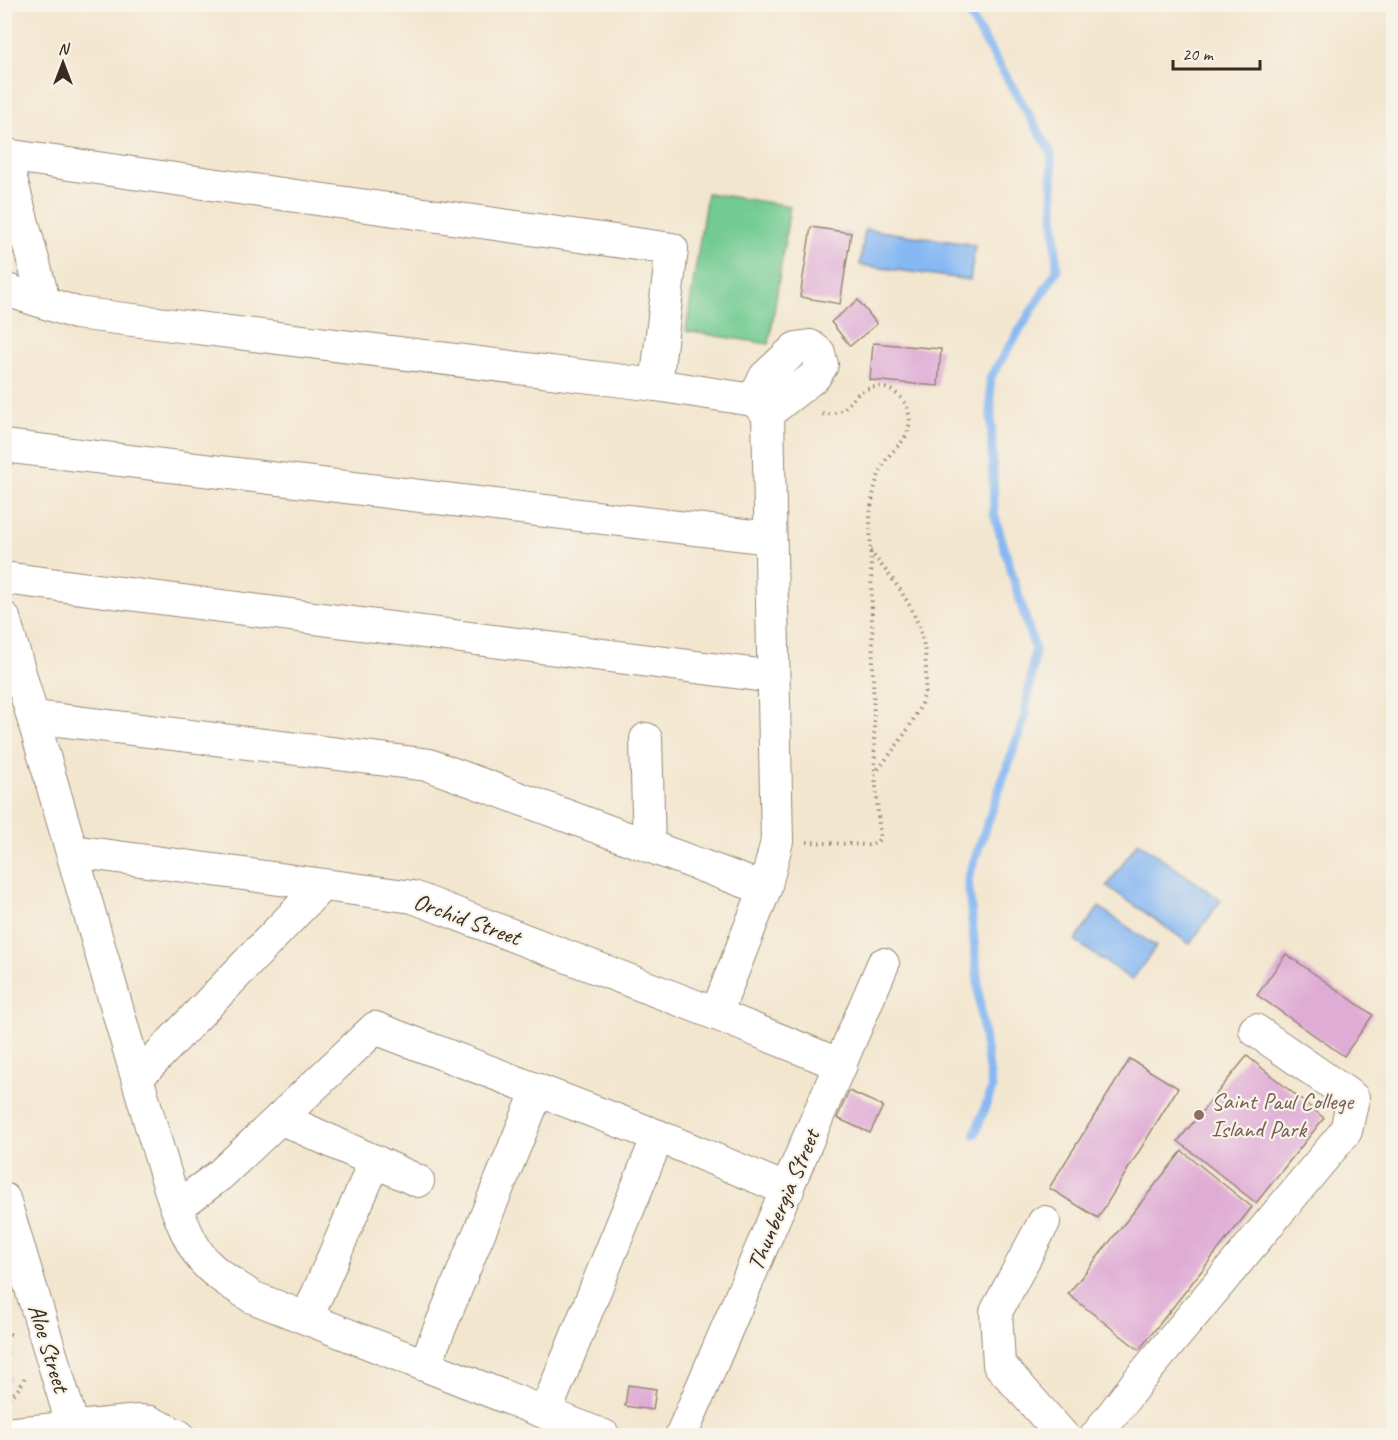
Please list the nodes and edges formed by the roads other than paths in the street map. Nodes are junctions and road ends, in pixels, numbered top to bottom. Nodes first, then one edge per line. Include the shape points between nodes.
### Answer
1 (5, 154) edge
2 (4, 289) edge
3 (44, 301) junction
4 (656, 385) junction
5 (4, 446) edge
6 (770, 538) junction
7 (4, 578) edge
8 (4, 618) edge
9 (773, 677) junction
10 (34, 717) junction
11 (646, 739) dead end
12 (649, 846) junction
13 (73, 851) junction
14 (322, 885) junction
15 (765, 889) junction
16 (883, 964) dead end
17 (716, 1014) junction
18 (1255, 1030) dead end
19 (841, 1065) junction
20 (138, 1077) junction
21 (538, 1090) junction
22 (280, 1118) junction
23 (658, 1136) junction
24 (375, 1161) junction
25 (418, 1181) dead end
26 (788, 1190) junction
27 (4, 1199) edge
28 (177, 1206) junction
29 (1044, 1222) dead end
30 (306, 1318) junction
31 (425, 1364) junction
32 (546, 1411) junction
33 (73, 1427) junction
34 (4, 1434) edge
35 (1097, 1435) edge
36 (179, 1436) edge
37 (604, 1436) edge
38 (681, 1436) edge
39 (1063, 1436) edge

1 - 3 street
1 - 4 street via 672,249
2 - 3 street
3 - 4 street via 76,313
4 - 6 street via 768,404
5 - 6 street
6 - 9 street
7 - 9 street
8 - 10 street
9 - 15 street via 777,841
10 - 12 street via 429,765
10 - 13 street
11 - 12 street
12 - 15 street
13 - 14 street, Orchid Street
13 - 20 street
14 - 17 street, Orchid Street via 413,897
14 - 20 street
15 - 17 street
16 - 19 street, Thunbergia Street
17 - 19 street, Orchid Street
18 - 35 street via 1353,1098 1346,1131
19 - 26 street, Thunbergia Street
20 - 28 street
21 - 22 street via 375,1028
21 - 23 street
21 - 31 street
22 - 24 street
22 - 28 street via 220,1175
23 - 26 street
23 - 32 street
24 - 25 street
24 - 30 street
26 - 38 street, Thunbergia Street
27 - 33 street, Aloe Street
28 - 30 street via 205,1262 252,1297
29 - 39 street via 996,1312 999,1364
30 - 31 street
31 - 32 street
32 - 37 street
33 - 34 street
33 - 36 street via 139,1421

